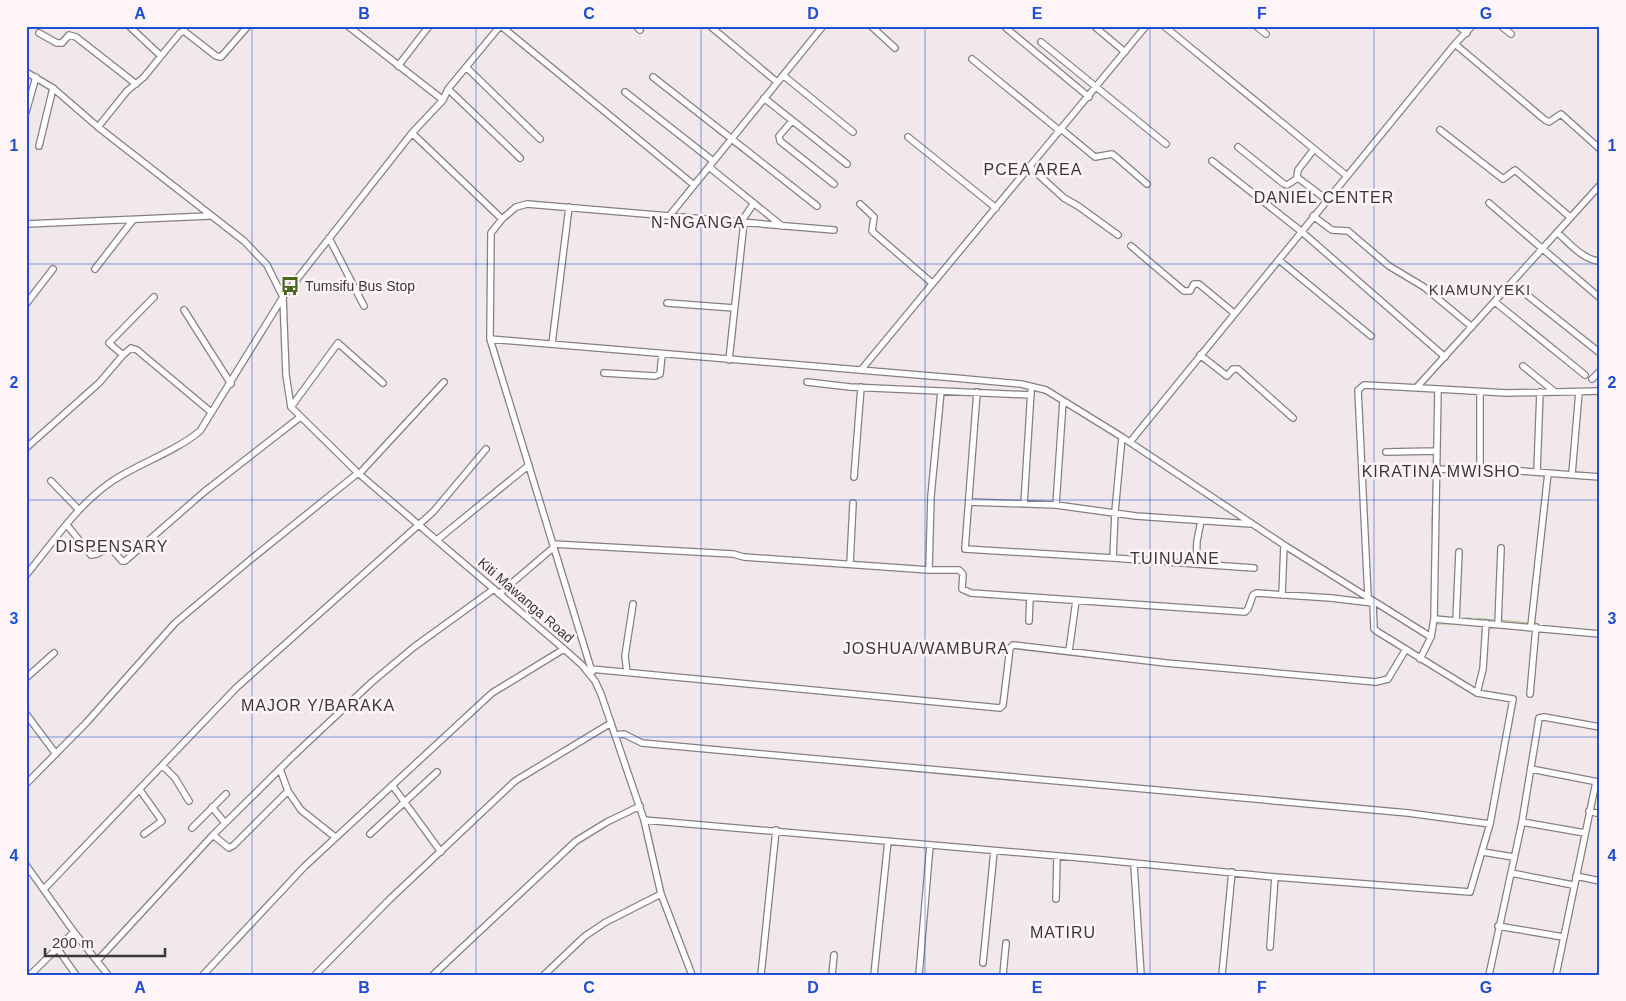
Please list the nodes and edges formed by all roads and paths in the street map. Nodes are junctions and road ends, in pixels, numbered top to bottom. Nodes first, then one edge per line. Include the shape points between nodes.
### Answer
1 (129, 26) edge
2 (248, 26) edge
3 (348, 26) edge
4 (429, 26) edge
5 (500, 26) edge
6 (710, 26) edge
7 (823, 26) edge
8 (871, 26) edge
9 (1094, 26) edge
10 (1146, 26) edge
11 (1164, 26) edge
12 (1256, 26) edge
13 (1458, 26) edge
14 (1472, 26) edge
15 (1501, 26) edge
16 (1006, 28) dead end
17 (40, 33) dead end
18 (1467, 33) junction
19 (1266, 34) dead end
20 (1510, 34) dead end
21 (1041, 42) dead end
22 (1455, 44) junction
23 (895, 48) dead end
24 (1125, 52) junction
25 (161, 56) junction
26 (972, 59) dead end
27 (398, 66) junction
28 (466, 67) junction
29 (26, 72) edge
30 (784, 76) junction
31 (36, 77) junction
32 (653, 77) dead end
33 (777, 82) junction
34 (136, 84) junction
35 (1096, 87) junction
36 (54, 88) junction
37 (448, 89) junction
38 (625, 92) dead end
39 (1089, 97) junction
40 (764, 98) junction
41 (443, 100) junction
42 (26, 112) edge
43 (792, 121) junction
44 (98, 127) junction
45 (1060, 130) junction
46 (1440, 130) dead end
47 (853, 132) dead end
48 (412, 133) junction
49 (908, 137) dead end
50 (540, 138) dead end
51 (732, 139) junction
52 (1166, 144) dead end
53 (39, 146) dead end
54 (1238, 147) dead end
55 (1600, 148) edge
56 (1314, 149) junction
57 (520, 158) dead end
58 (713, 161) junction
59 (1212, 161) dead end
60 (847, 164) dead end
61 (709, 167) junction
62 (1030, 167) junction
63 (1347, 176) junction
64 (1297, 177) junction
65 (834, 184) dead end
66 (1147, 184) dead end
67 (694, 185) junction
68 (1600, 185) edge
69 (1327, 200) junction
70 (754, 203) junction
71 (1489, 203) dead end
72 (860, 204) dead end
73 (816, 206) dead end
74 (569, 207) junction
75 (996, 208) junction
76 (670, 215) junction
77 (209, 216) junction
78 (1313, 216) junction
79 (1570, 217) junction
80 (502, 219) junction
81 (134, 220) junction
82 (743, 222) junction
83 (26, 224) edge
84 (782, 226) junction
85 (834, 230) dead end
86 (1302, 232) junction
87 (1557, 232) junction
88 (1118, 235) dead end
89 (329, 238) junction
90 (1131, 246) dead end
91 (1541, 249) junction
92 (1279, 260) junction
93 (1600, 261) edge
94 (95, 269) dead end
95 (53, 270) dead end
96 (932, 283) junction
97 (1512, 283) junction
98 (154, 297) dead end
99 (283, 297) junction
100 (1600, 298) edge
101 (1495, 302) junction
102 (667, 303) dead end
103 (26, 304) edge
104 (364, 306) dead end
105 (734, 308) junction
106 (184, 310) dead end
107 (1234, 313) junction
108 (1472, 327) junction
109 (1371, 336) dead end
110 (490, 339) junction
111 (552, 344) junction
112 (1600, 353) edge
113 (123, 355) junction
114 (662, 355) junction
115 (1200, 355) junction
116 (1445, 357) junction
117 (729, 360) junction
118 (1524, 366) dead end
119 (861, 370) junction
120 (1600, 371) edge
121 (604, 373) dead end
122 (1585, 375) dead end
123 (1592, 379) dead end
124 (444, 382) dead end
125 (807, 382) dead end
126 (383, 383) dead end
127 (231, 384) junction
128 (1032, 386) junction
129 (861, 387) junction
130 (1417, 387) junction
131 (1438, 389) junction
132 (940, 391) junction
133 (1600, 391) edge
134 (977, 392) junction
135 (1480, 392) junction
136 (1540, 392) junction
137 (1555, 392) junction
138 (1579, 392) junction
139 (1031, 395) junction
140 (1063, 401) junction
141 (291, 407) junction
142 (211, 412) junction
143 (299, 418) junction
144 (1292, 418) dead end
145 (1122, 437) junction
146 (1130, 442) junction
147 (26, 448) edge
148 (486, 448) dead end
149 (1437, 451) junction
150 (1386, 452) dead end
151 (529, 465) junction
152 (1435, 469) junction
153 (1480, 469) junction
154 (1537, 472) junction
155 (359, 473) junction
156 (1548, 473) junction
157 (1572, 474) junction
158 (854, 477) dead end
159 (1600, 477) edge
160 (51, 481) dead end
161 (969, 502) junction
162 (853, 503) dead end
163 (1024, 504) junction
164 (1056, 505) junction
165 (79, 510) junction
166 (1115, 512) junction
167 (1201, 521) junction
168 (1254, 524) junction
169 (67, 525) junction
170 (419, 525) junction
171 (437, 540) junction
172 (1284, 545) junction
173 (553, 546) junction
174 (1502, 548) dead end
175 (1459, 552) dead end
176 (1113, 558) junction
177 (850, 564) junction
178 (1196, 564) junction
179 (1254, 568) dead end
180 (929, 570) junction
181 (26, 575) edge
182 (497, 592) junction
183 (1282, 595) junction
184 (1030, 598) junction
185 (1367, 599) junction
186 (1076, 601) junction
187 (1373, 603) junction
188 (633, 604) dead end
189 (1434, 619) junction
190 (1029, 621) dead end
191 (1456, 621) junction
192 (1486, 623) junction
193 (1498, 624) junction
194 (1533, 626) junction
195 (1600, 634) edge
196 (1431, 637) junction
197 (564, 649) junction
198 (1406, 649) junction
199 (1068, 651) junction
200 (54, 653) dead end
201 (1420, 659) junction
202 (591, 669) junction
203 (627, 672) junction
204 (26, 678) edge
205 (595, 681) junction
206 (1478, 693) junction
207 (1530, 694) dead end
208 (26, 714) edge
209 (611, 723) junction
210 (1600, 726) edge
211 (615, 735) junction
212 (56, 754) junction
213 (163, 766) junction
214 (1531, 768) junction
215 (280, 769) junction
216 (437, 772) dead end
217 (1598, 782) edge
218 (26, 784) edge
219 (392, 784) junction
220 (140, 790) junction
221 (288, 791) junction
222 (226, 794) dead end
223 (189, 801) dead end
224 (403, 801) junction
225 (212, 806) junction
226 (640, 806) junction
227 (1589, 812) junction
228 (1600, 814) edge
229 (644, 820) junction
230 (1522, 822) junction
231 (225, 823) junction
232 (1490, 824) junction
233 (192, 828) dead end
234 (776, 830) junction
235 (1585, 833) junction
236 (144, 834) dead end
237 (370, 834) dead end
238 (213, 835) junction
239 (335, 837) junction
240 (888, 841) junction
241 (930, 844) junction
242 (994, 851) junction
243 (441, 852) junction
244 (1483, 852) junction
245 (1057, 857) junction
246 (1513, 857) junction
247 (26, 864) edge
248 (1134, 865) junction
249 (1232, 872) junction
250 (1511, 873) junction
251 (1576, 876) junction
252 (1275, 877) junction
253 (1600, 881) edge
254 (1573, 885) junction
255 (44, 889) junction
256 (662, 894) junction
257 (1056, 899) dead end
258 (1498, 926) junction
259 (74, 932) junction
260 (1563, 937) junction
261 (1006, 943) dead end
262 (1270, 947) dead end
263 (57, 948) junction
264 (834, 955) dead end
265 (97, 961) junction
266 (983, 963) dead end
267 (690, 973) edge
268 (32, 974) edge
269 (76, 975) edge
270 (108, 975) edge
271 (203, 975) edge
272 (315, 975) edge
273 (433, 975) edge
274 (544, 975) edge
275 (761, 975) edge
276 (832, 975) edge
277 (874, 975) edge
278 (919, 975) edge
279 (1003, 975) edge
280 (1141, 975) edge
281 (1222, 975) edge
282 (1489, 975) edge
283 (1556, 975) edge

1 - 25 street
2 - 25 street via 221,57 184,32
3 - 27 street
4 - 27 street
5 - 28 street
5 - 67 street
6 - 33 street
7 - 30 street
8 - 23 street
9 - 24 street
10 - 24 street
11 - 56 street
12 - 19 street
13 - 18 street
14 - 18 street
15 - 20 street
16 - 39 street
17 - 34 street via 57,44 69,35 76,37
18 - 22 street
21 - 35 street
22 - 55 street via 1545,120 1549,122 1561,114
22 - 63 street
24 - 35 street
25 - 34 street
26 - 45 street
27 - 41 street
28 - 37 street
28 - 50 street
29 - 31 street
30 - 33 street
30 - 47 street
31 - 36 street
31 - 42 street
32 - 51 street
33 - 40 street
34 - 44 street
35 - 39 street
35 - 52 street
36 - 44 street
36 - 53 street
37 - 41 street
37 - 57 street
38 - 58 street
39 - 45 street
40 - 43 street
40 - 51 street
41 - 48 street
43 - 60 street
43 - 65 street via 779,136 780,141
44 - 77 street
45 - 62 street
45 - 66 street via 1095,157 1116,156
46 - 79 street via 1503,180 1515,170
48 - 80 street
48 - 89 street
49 - 75 street
51 - 58 street
51 - 73 street
54 - 64 street via 1287,185
56 - 63 street
56 - 64 street via 1298,170
58 - 61 street
59 - 86 street
61 - 67 street
61 - 70 street
62 - 75 street
62 - 88 street via 1064,198
63 - 69 street
64 - 69 street
67 - 76 street
68 - 79 street
69 - 78 street
70 - 82 street
70 - 84 street
71 - 91 street
72 - 96 street via 874,217 872,231
74 - 76 street
74 - 80 street via 520,204
74 - 111 street
75 - 96 street
76 - 82 street
77 - 81 street
77 - 99 street via 244,241 267,265
78 - 86 street
78 - 108 street via 1332,230 1348,231 1389,266 1424,287
79 - 87 street
80 - 110 street via 490,238
81 - 83 street
81 - 94 street
82 - 84 street
82 - 105 street
84 - 85 street
86 - 92 street
86 - 116 street
87 - 91 street
87 - 93 street via 1584,255
89 - 99 street
89 - 104 street
90 - 107 street via 1184,291 1190,291 1194,284 1199,284
91 - 97 street
91 - 100 street
92 - 107 street
92 - 109 street
95 - 103 street
96 - 119 street
97 - 101 street
97 - 112 street
98 - 113 street via 110,340 111,346
99 - 127 street
99 - 141 street, Kiti Mawanga Road via 286,375
101 - 108 street
101 - 122 street
102 - 105 street
105 - 117 street
106 - 127 street
107 - 115 street
108 - 116 street
110 - 111 street
110 - 151 street
111 - 114 street
113 - 142 street via 131,348 137,350
113 - 147 street via 99,383
114 - 117 street
114 - 121 street via 660,374 656,376
115 - 144 street via 1227,376 1233,369 1238,369
115 - 146 street
116 - 130 street
117 - 119 street
118 - 137 street
119 - 128 street
120 - 123 street
124 - 155 street
125 - 129 street
126 - 141 street via 338,343
127 - 142 street
128 - 139 street
128 - 140 street
129 - 132 street
129 - 158 street
130 - 131 street
130 - 185 street via 1364,385 1358,390
131 - 135 street
131 - 149 street
132 - 134 street
132 - 180 street via 931,496
133 - 138 street
134 - 139 street
134 - 161 street
135 - 136 street
135 - 153 street
136 - 137 street
136 - 154 street
137 - 138 street
138 - 157 street
139 - 163 street
140 - 145 street
140 - 164 street
141 - 143 street, Kiti Mawanga Road
142 - 165 street via 195,436 113,481
143 - 155 street, Kiti Mawanga Road
143 - 169 street via 204,492 125,561 110,547 91,554
145 - 146 street
145 - 166 street
146 - 168 street
148 - 170 street
149 - 150 street
149 - 152 street
151 - 171 street
151 - 173 street
152 - 153 street
152 - 189 street
153 - 154 street
154 - 156 street
155 - 170 street, Kiti Mawanga Road
155 - 212 street via 175,623
156 - 157 street
156 - 194 street
157 - 159 street
160 - 165 street
161 - 163 street
161 - 176 street via 965,549
162 - 177 street
163 - 164 street
164 - 166 street
165 - 169 street
166 - 167 street
166 - 176 street
167 - 168 street
167 - 178 street
168 - 172 street
169 - 181 street
170 - 171 street, Kiti Mawanga Road
170 - 213 street via 236,688
171 - 182 street, Kiti Mawanga Road
172 - 183 street
172 - 185 street
173 - 177 street via 733,554
173 - 182 street
173 - 202 street
174 - 193 street
175 - 191 street
176 - 178 street
177 - 180 street
178 - 179 street
180 - 184 street via 960,570 963,574 962,589 971,593
182 - 197 street, Kiti Mawanga Road
182 - 215 street via 407,653
183 - 185 street
183 - 186 street via 1253,595 1248,609 1242,612
184 - 186 street
184 - 190 street
185 - 187 street
186 - 199 street
187 - 196 street
187 - 198 street via 1374,629
188 - 203 street via 625,656
189 - 191 street
189 - 196 street
191 - 192 street
192 - 193 street
192 - 206 street
193 - 194 street
194 - 195 street
194 - 207 street
196 - 201 street
197 - 205 street, Kiti Mawanga Road
197 - 219 street via 492,693
198 - 199 street via 1388,680 1376,682
198 - 201 street
199 - 203 street via 1011,646 1000,708
200 - 204 street
201 - 206 street
202 - 203 street
202 - 205 street
205 - 209 street, Kiti Mawanga Road
206 - 232 street via 1508,697 1513,701
208 - 212 street
209 - 211 street, Kiti Mawanga Road
209 - 243 street via 515,781
210 - 214 street via 1541,716
211 - 226 street, Kiti Mawanga Road
211 - 232 street via 624,734 642,743 1408,813
212 - 218 street
213 - 220 street
213 - 223 street
214 - 217 street
214 - 230 street
215 - 221 street
215 - 231 street
216 - 224 street
217 - 227 street
219 - 224 street
219 - 239 street
220 - 236 street via 162,821
220 - 255 street
221 - 238 street via 232,847
221 - 239 street via 301,810
222 - 225 street
224 - 237 street
224 - 243 street
225 - 231 street
225 - 233 street
226 - 229 street, Kiti Mawanga Road
226 - 273 street via 576,842
227 - 228 street
227 - 235 street
229 - 234 street
229 - 256 street, Kiti Mawanga Road
230 - 235 street
230 - 246 street
231 - 238 street
232 - 244 street
234 - 240 street
234 - 275 street
235 - 251 street
238 - 265 street
239 - 271 street
240 - 241 street
240 - 277 street
241 - 242 street
241 - 278 street
242 - 245 street
242 - 266 street
243 - 272 street
244 - 246 street
244 - 252 street via 1470,892
245 - 248 street
245 - 257 street
246 - 250 street
247 - 255 street
248 - 249 street
248 - 280 street
249 - 252 street
249 - 281 street
250 - 254 street
250 - 258 street
251 - 253 street
251 - 254 street
252 - 262 street
254 - 260 street
255 - 259 street
256 - 267 street, Kiti Mawanga Road
256 - 274 street via 599,926
258 - 260 street
258 - 282 street
259 - 263 street
259 - 265 street
260 - 283 street
261 - 279 street
263 - 268 street
263 - 269 street
264 - 276 street
265 - 270 street

